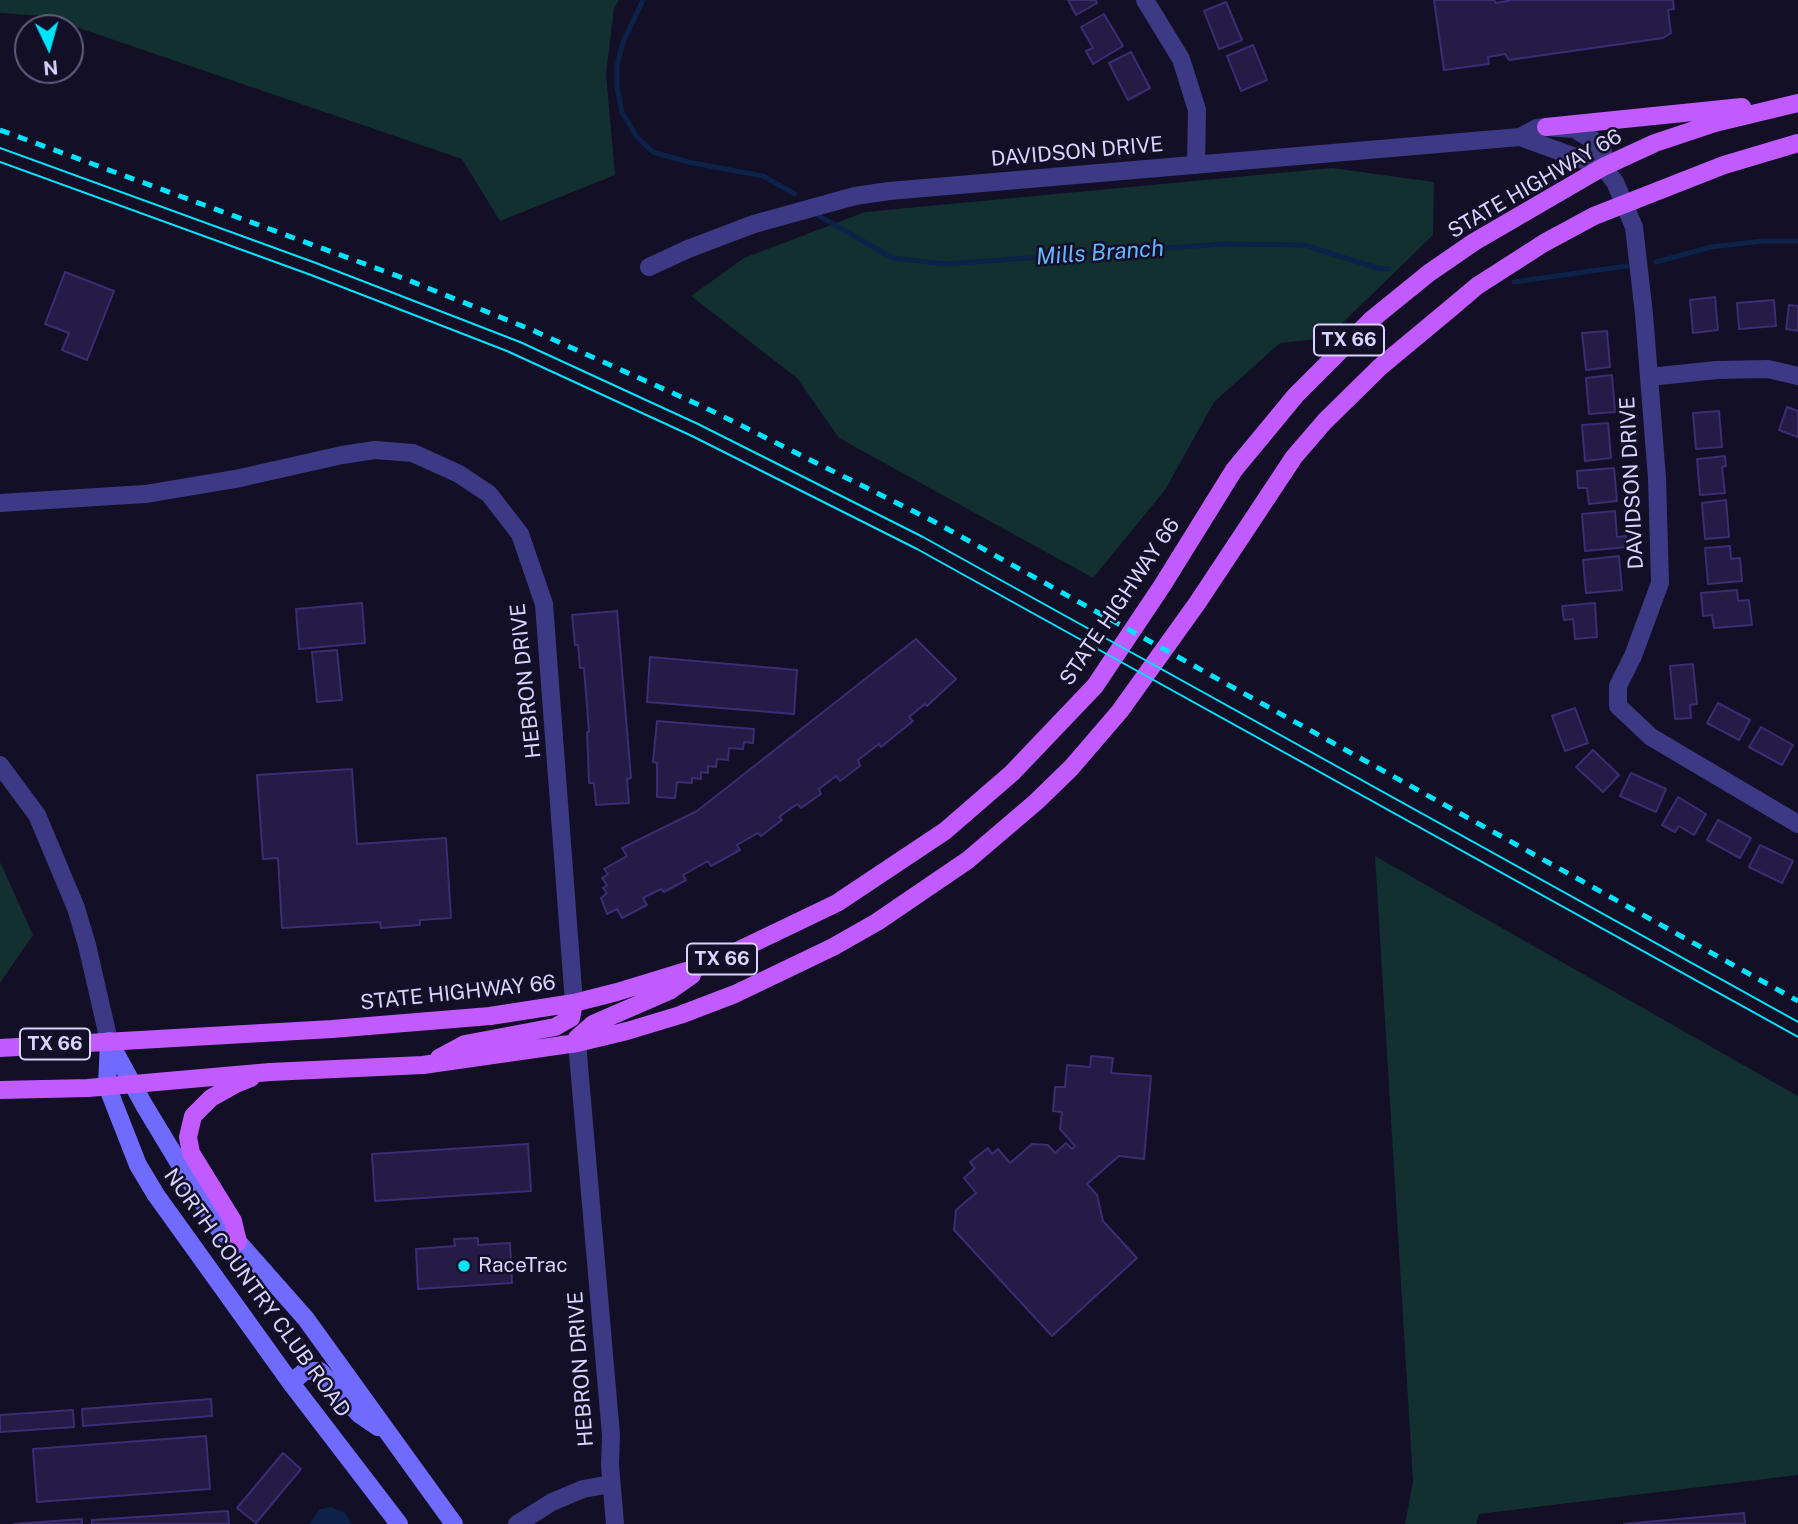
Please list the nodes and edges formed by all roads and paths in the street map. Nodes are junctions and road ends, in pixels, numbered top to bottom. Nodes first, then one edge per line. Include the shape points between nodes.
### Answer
1 (1145, 0) edge
2 (1798, 102) edge
3 (1546, 127) junction
4 (1520, 137) junction
5 (1798, 143) edge
6 (1196, 165) junction
7 (1603, 167) junction
8 (1625, 202) junction
9 (649, 267) dead end
10 (1798, 376) edge
11 (1649, 377) junction
12 (0, 503) edge
13 (0, 765) edge
14 (1798, 824) edge
15 (706, 965) junction
16 (574, 1003) junction
17 (110, 1041) junction
18 (577, 1042) junction
19 (0, 1048) edge
20 (423, 1065) junction
21 (270, 1072) junction
22 (133, 1083) junction
23 (107, 1086) junction
24 (0, 1090) edge
25 (238, 1242) junction
26 (291, 1383) junction
27 (390, 1435) junction
28 (611, 1484) junction
29 (399, 1524) edge
30 (454, 1524) edge
31 (517, 1524) edge
32 (615, 1524) edge

1 - 6 street via 1181,59 1197,110
2 - 3 main road
2 - 7 main road, STATE HIGHWAY 66 / TX 66 via 1714,123
3 - 4 street, DAVIDSON DRIVE
3 - 7 street, DAVIDSON DRIVE via 1574,129 1593,140 1604,151
4 - 6 street, DAVIDSON DRIVE
4 - 7 street, DAVIDSON DRIVE
5 - 8 main road, TX 66
6 - 9 street, DAVIDSON DRIVE via 855,196 754,223
7 - 8 street, DAVIDSON DRIVE
7 - 15 main road, STATE HIGHWAY 66 / TX 66 via 1475,242 1354,334 1234,470 1095,686 1012,773 945,831 837,903
8 - 11 street, DAVIDSON DRIVE via 1634,227
8 - 18 main road, TX 66 via 1544,243 1477,286 1380,367 1325,421 1294,457 1198,603 1099,737 1036,802 968,860 877,922 785,971 680,1015
10 - 11 street via 1768,369
11 - 14 street, DAVIDSON DRIVE via 1660,583 1618,686 1618,706 1651,737
12 - 16 street, HEBRON DRIVE via 145,494 375,450 414,453 489,494 520,534 544,604
13 - 17 street via 37,815 76,908
15 - 16 main road, STATE HIGHWAY 66 / TX 66
15 - 18 main road via 669,991 593,1024
16 - 17 main road, STATE HIGHWAY 66 / TX 66 via 490,1016 332,1029
16 - 20 main road via 571,1018 555,1027 466,1044
17 - 19 main road, STATE HIGHWAY 66 / TX 66
17 - 22 main road, NORTH COUNTRY CLUB ROAD
17 - 23 main road, NORTH COUNTRY CLUB ROAD
18 - 20 main road, TX 66
18 - 28 street, HEBRON DRIVE via 611,1435
20 - 21 main road, TX 66
21 - 22 main road, TX 66
21 - 25 main road via 211,1098 193,1116 188,1137 191,1153 233,1220
22 - 23 main road, TX 66
22 - 25 main road, NORTH COUNTRY CLUB ROAD via 220,1231
23 - 24 main road, TX 66
23 - 26 main road, NORTH COUNTRY CLUB ROAD via 138,1165 156,1195
25 - 27 main road, NORTH COUNTRY CLUB ROAD via 306,1319
26 - 27 main road via 305,1371 320,1371 359,1414
26 - 29 main road, NORTH COUNTRY CLUB ROAD
27 - 30 main road, NORTH COUNTRY CLUB ROAD
28 - 31 street via 552,1502
28 - 32 street, HEBRON DRIVE

